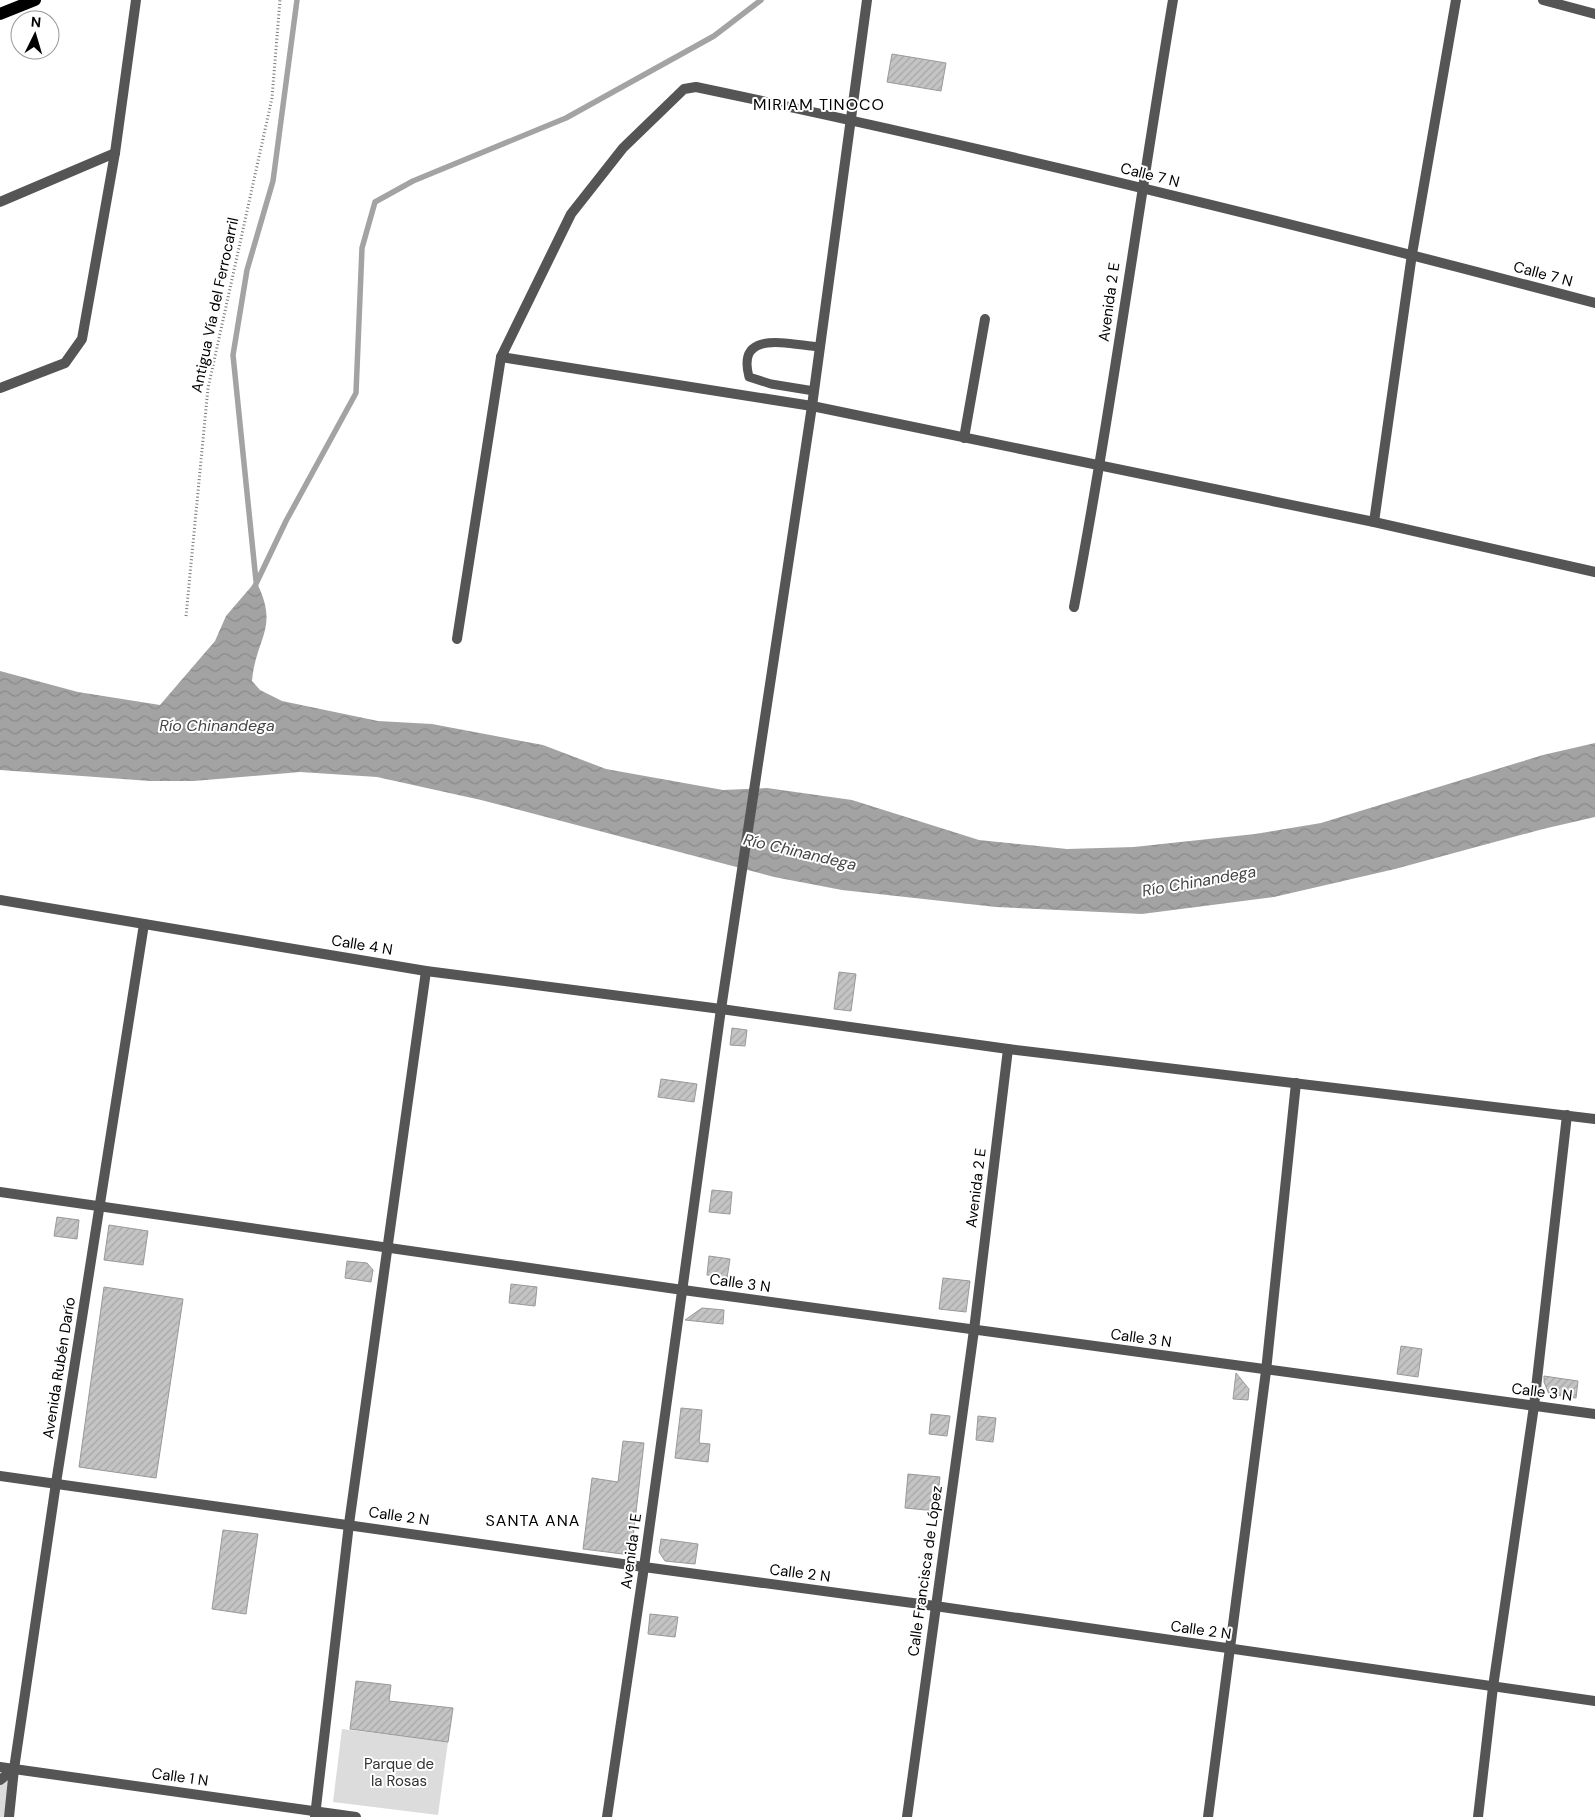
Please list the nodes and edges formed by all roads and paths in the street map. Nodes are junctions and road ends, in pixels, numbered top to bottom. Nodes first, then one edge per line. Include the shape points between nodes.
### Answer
1 (35, 0) edge
2 (136, 0) edge
3 (280, 0) edge
4 (867, 0) edge
5 (1172, 0) edge
6 (1456, 0) edge
7 (1543, 0) edge
8 (0, 14) edge
9 (1595, 14) edge
10 (850, 120) junction
11 (116, 153) junction
12 (1141, 188) junction
13 (0, 202) edge
14 (1412, 254) junction
15 (1595, 303) edge
16 (985, 319) dead end
17 (820, 347) junction
18 (501, 357) junction
19 (0, 388) edge
20 (814, 391) junction
21 (812, 406) junction
22 (964, 438) junction
23 (1100, 467) junction
24 (1374, 522) junction
25 (1595, 572) edge
26 (1074, 607) dead end
27 (186, 616) dead end
28 (457, 639) dead end
29 (0, 900) edge
30 (144, 924) junction
31 (426, 971) junction
32 (721, 1009) junction
33 (1008, 1049) junction
34 (1296, 1083) junction
35 (1567, 1115) junction
36 (1595, 1119) edge
37 (0, 1192) edge
38 (99, 1207) junction
39 (386, 1246) junction
40 (683, 1290) junction
41 (974, 1330) junction
42 (1266, 1371) junction
43 (1534, 1406) junction
44 (1595, 1414) edge
45 (0, 1476) edge
46 (56, 1483) junction
47 (349, 1524) junction
48 (644, 1567) junction
49 (935, 1606) junction
50 (1228, 1649) junction
51 (1493, 1687) junction
52 (1595, 1701) edge
53 (0, 1767) edge
54 (14, 1769) junction
55 (0, 1780) edge
56 (315, 1814) edge
57 (9, 1817) edge
58 (356, 1817) edge
59 (607, 1817) edge
60 (907, 1817) edge
61 (1208, 1817) edge
62 (1478, 1817) edge

1 - 8 main road
2 - 11 street
3 - 27 path, Antigua Vía del Ferrocarril via 272,98 208,388
4 - 10 street, Avenida 1 E
5 - 12 street, Avenida 2 E
6 - 14 street
7 - 9 street
10 - 12 street, Calle 7 N
10 - 17 street, Avenida 1 E
10 - 18 street, Calle 7 N via 696,87 684,89 623,148 571,214
11 - 13 street
11 - 19 street via 82,339 65,363
12 - 14 street, Calle 7 N
12 - 23 street, Avenida 2 E
14 - 15 street, Calle 7 N
14 - 24 street
16 - 22 street
17 - 20 street, Avenida 1 E
17 - 20 lane via 754,345 748,353 746,365 750,377
18 - 21 street
18 - 28 street
20 - 21 street, Avenida 1 E
21 - 22 street
21 - 32 street, Avenida 1 E
22 - 23 street
23 - 24 street
23 - 26 street, Avenida 2 E
24 - 25 street
29 - 30 street, Calle 4 N
30 - 31 street, Calle 4 N
30 - 38 street, Avenida Rubén Darío
31 - 32 street, Calle 4 N
31 - 39 street
32 - 33 street, Calle 4 N
32 - 40 street, Avenida 1 E
33 - 34 street, Calle 4 N
33 - 41 street, Avenida 2 E
34 - 35 street, Calle 4 N
34 - 42 street
35 - 36 street, Calle 4 N
35 - 43 street
37 - 38 street, Calle 3 N
38 - 39 street, Calle 3 N
38 - 46 street, Avenida Rubén Darío
39 - 40 street, Calle 3 N
39 - 47 street
40 - 41 street, Calle 3 N
40 - 48 street, Avenida 1 E
41 - 42 street, Calle 3 N
41 - 49 street, Calle Francisca de López
42 - 43 street, Calle 3 N
42 - 50 street
43 - 44 street, Calle 3 N
43 - 51 street
45 - 46 street, Calle 2 N
46 - 47 street, Calle 2 N
46 - 54 street, Avenida Rubén Darío
47 - 48 street, Calle 2 N
47 - 56 street
48 - 49 street, Calle 2 N
48 - 59 street, Avenida 1 E
49 - 50 street, Calle 2 N
49 - 60 street, Calle Francisca de López
50 - 51 street, Calle 2 N
50 - 61 street
51 - 52 street, Calle 2 N
51 - 62 street
53 - 54 street, Calle 1 N
54 - 55 street
54 - 56 street, Calle 1 N
54 - 57 street, Avenida Rubén Darío
56 - 58 street, Calle 1 N

